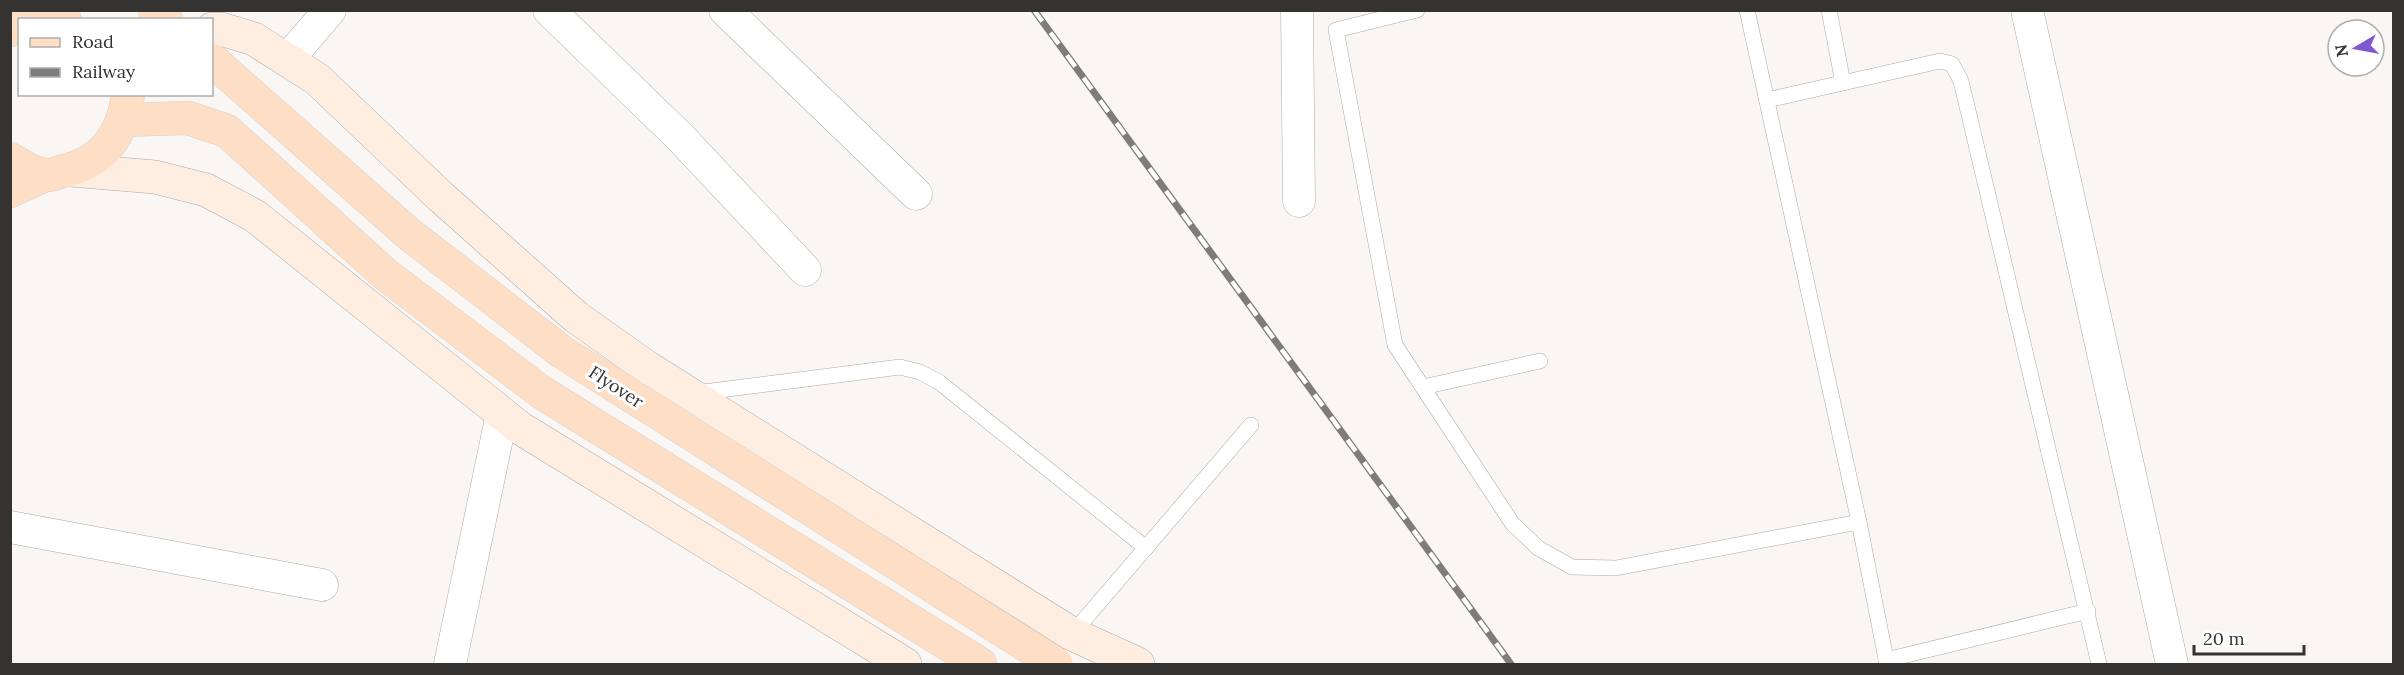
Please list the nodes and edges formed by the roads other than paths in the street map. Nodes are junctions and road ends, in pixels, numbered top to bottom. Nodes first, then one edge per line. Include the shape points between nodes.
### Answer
1 (330, 10) edge
2 (549, 10) edge
3 (725, 10) edge
4 (1297, 10) edge
5 (1417, 10) edge
6 (1747, 10) edge
7 (1829, 10) edge
8 (2027, 10) edge
9 (213, 29) edge
10 (287, 60) junction
11 (213, 61) edge
12 (1843, 83) junction
13 (1767, 100) junction
14 (126, 107) edge
15 (10, 159) edge
16 (58, 173) junction
17 (10, 191) edge
18 (916, 194) dead end
19 (1299, 201) dead end
20 (805, 270) dead end
21 (1540, 361) dead end
22 (1423, 387) junction
23 (690, 393) junction
24 (502, 414) junction
25 (1251, 425) dead end
26 (1859, 522) junction
27 (10, 527) edge
28 (1146, 548) junction
29 (322, 585) dead end
30 (1034, 610) junction
31 (2088, 611) junction
32 (1072, 634) junction
33 (1887, 662) edge
34 (450, 664) edge
35 (905, 664) edge
36 (980, 664) edge
37 (1046, 664) edge
38 (1056, 664) edge
39 (1137, 664) edge
40 (2099, 664) edge
41 (2172, 664) edge

1 - 10 street
2 - 20 street via 681,138
3 - 18 street
4 - 19 street
5 - 22 lane via 1336,30 1395,345
6 - 13 lane
7 - 12 lane
8 - 41 street
9 - 10 street via 254,39
10 - 23 street via 317,80 576,317
11 - 38 main road, Flyover, bridge via 409,234 562,352
12 - 13 lane
12 - 31 lane via 1940,61 1952,64 1961,81
13 - 26 lane
14 - 16 main road via 112,142 93,159
14 - 36 main road via 188,118 227,131 385,274 541,392
15 - 16 main road
16 - 17 main road
16 - 24 street via 165,179 206,190 255,216
21 - 22 lane
22 - 26 lane via 1512,524 1538,548 1572,567 1616,568
23 - 28 lane via 900,367 920,372 939,382
23 - 30 street
24 - 34 street
24 - 35 street
25 - 28 lane
26 - 33 lane
27 - 29 street
28 - 32 lane
30 - 32 street
30 - 37 street
31 - 33 lane
31 - 40 lane
32 - 39 street

